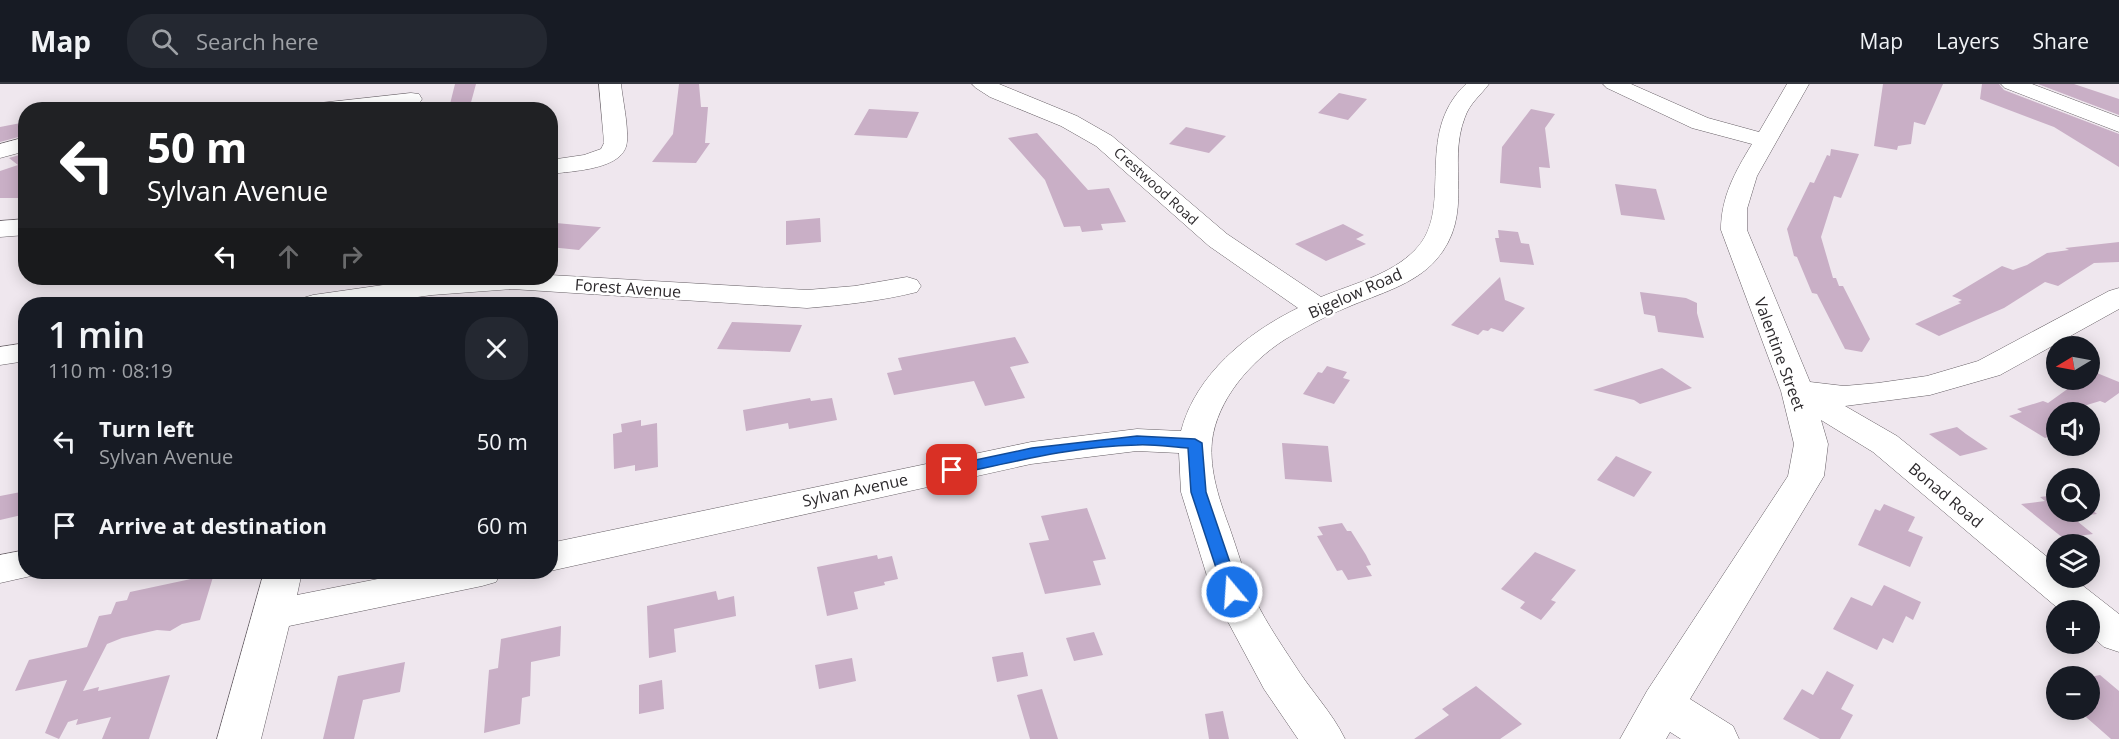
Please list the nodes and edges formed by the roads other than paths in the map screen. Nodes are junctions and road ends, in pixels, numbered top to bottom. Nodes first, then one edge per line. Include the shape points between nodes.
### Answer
1 (610, 84) edge
2 (983, 84) edge
3 (1478, 84) edge
4 (1614, 84) edge
5 (1798, 84) edge
6 (2012, 84) edge
7 (411, 98) edge
8 (381, 102) edge
9 (2119, 125) edge
10 (1767, 141) junction
11 (18, 146) edge
12 (0, 151) edge
13 (558, 166) edge
14 (18, 228) edge
15 (0, 229) edge
16 (558, 284) edge
17 (441, 285) edge
18 (908, 286) dead end
19 (357, 293) edge
20 (341, 297) edge
21 (2119, 297) edge
22 (1318, 308) junction
23 (18, 353) edge
24 (0, 356) edge
25 (1797, 391) junction
26 (1195, 443) junction
27 (558, 555) edge
28 (18, 566) edge
29 (0, 569) edge
30 (281, 579) edge
31 (448, 579) edge
32 (2074, 600) edge
33 (271, 615) junction
34 (2100, 621) edge
35 (2119, 636) edge
36 (1652, 722) edge
37 (239, 739) edge
38 (1323, 739) edge
39 (1717, 739) edge

1 - 13 street via 616,143 611,154
2 - 22 street, Crestwood Road via 1069,121 1104,141 1218,240
3 - 22 street, Bigelow Road via 1453,113 1444,216 1431,250 1403,273
4 - 10 street via 1700,123
5 - 10 street, Valentine Street
6 - 9 street
7 - 8 street
10 - 25 street, Valentine Street via 1745,176 1734,209 1734,230
11 - 12 street
14 - 15 street
16 - 18 street, Forest Avenue via 807,299
17 - 19 street, Forest Avenue
19 - 20 street, Forest Avenue
21 - 25 street via 1989,368 1930,385 1878,393 1844,396
22 - 26 street, Bigelow Road via 1269,334 1232,369 1203,413
23 - 24 street
25 - 32 street, Bonad Road via 1885,444
25 - 36 street, Valentine Street via 1811,444 1806,476
26 - 27 street, Sylvan Avenue via 1137,440 1032,453
26 - 38 street via 1199,492 1232,592 1279,677
28 - 29 street
30 - 33 street
31 - 33 street
33 - 37 street
34 - 35 street, Bonad Road
36 - 39 street

